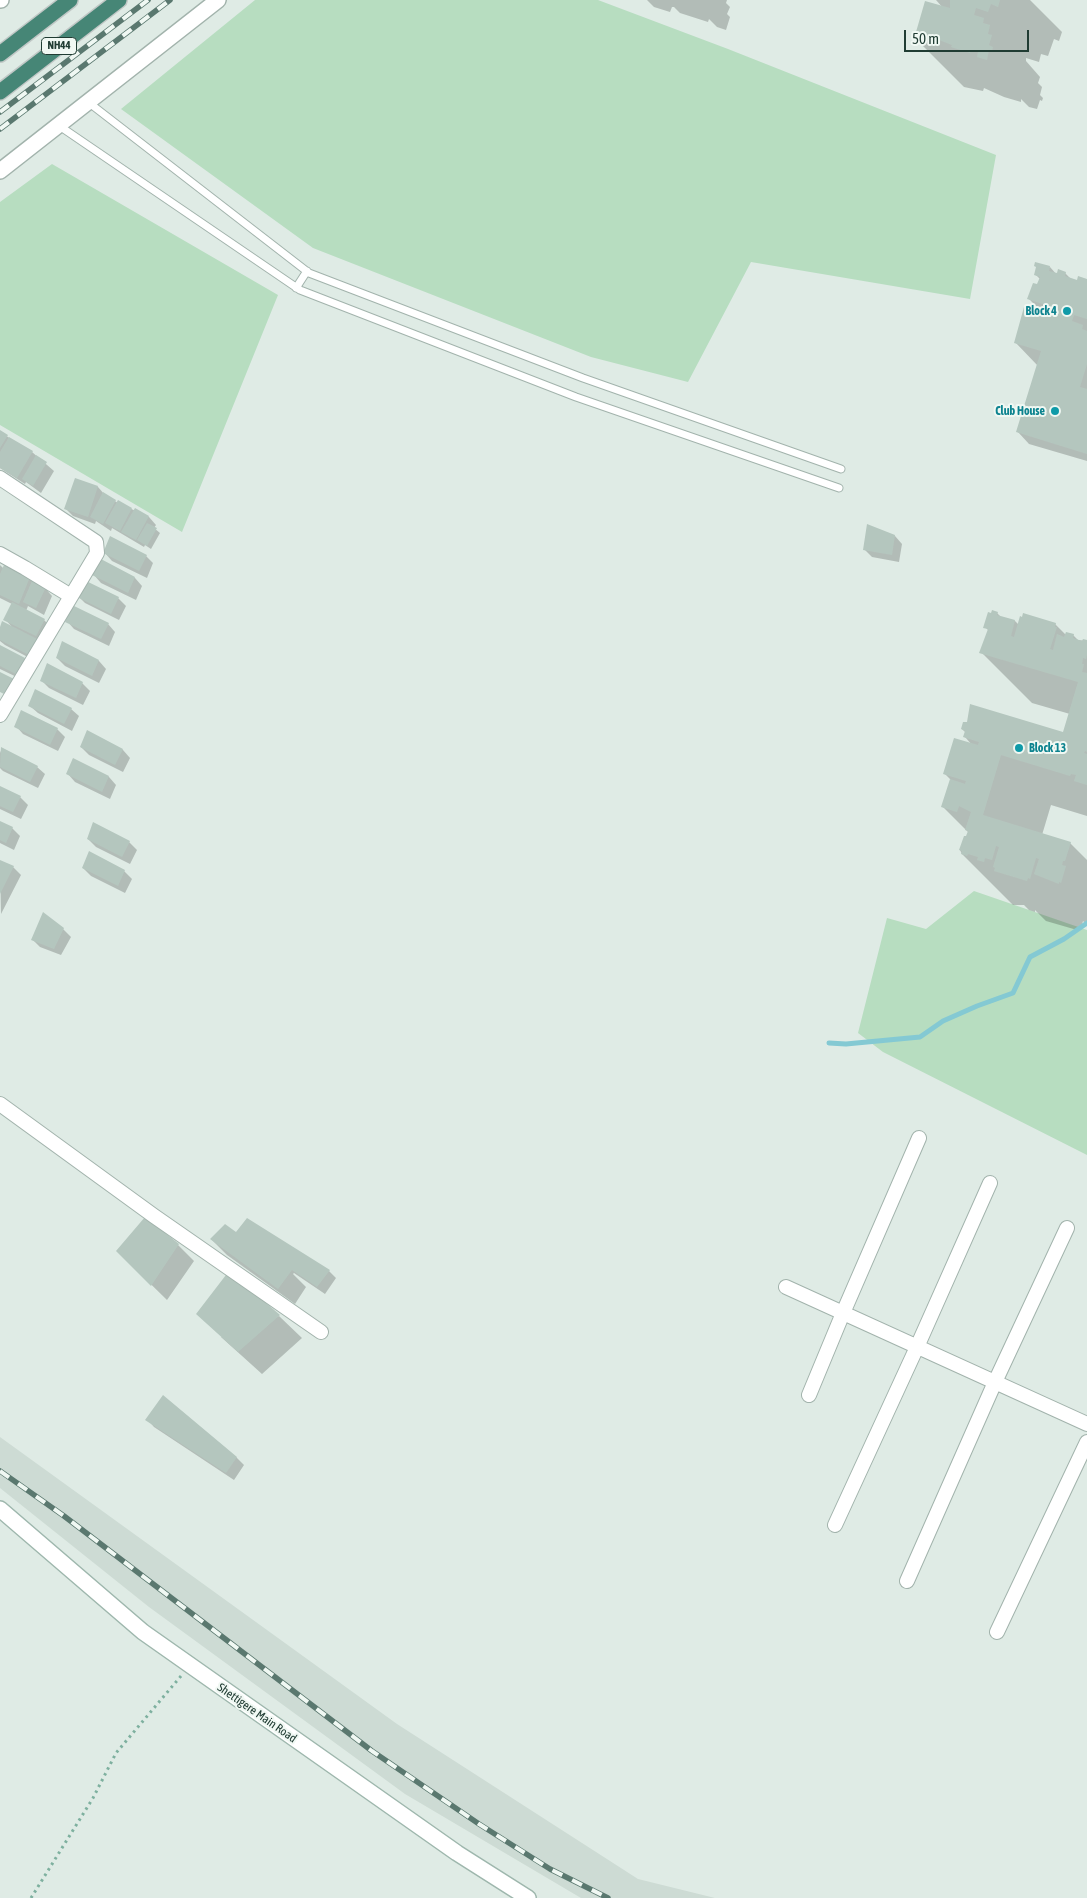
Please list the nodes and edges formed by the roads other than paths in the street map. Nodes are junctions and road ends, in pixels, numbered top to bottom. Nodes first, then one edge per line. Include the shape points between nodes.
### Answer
1 (70, 0) edge
2 (119, 0) edge
3 (218, 0) edge
4 (0, 54) edge
5 (0, 92) edge
6 (88, 102) junction
7 (58, 125) junction
8 (0, 171) edge
9 (307, 271) junction
10 (296, 288) junction
11 (842, 469) dead end
12 (0, 478) edge
13 (839, 488) dead end
14 (0, 554) edge
15 (71, 596) junction
16 (0, 715) edge
17 (0, 1104) edge
18 (919, 1138) dead end
19 (990, 1183) dead end
20 (1067, 1228) dead end
21 (786, 1287) dead end
22 (843, 1313) junction
23 (321, 1332) dead end
24 (917, 1347) junction
25 (995, 1382) junction
26 (810, 1395) dead end
27 (1087, 1424) edge
28 (1087, 1442) edge
29 (0, 1509) edge
30 (835, 1524) dead end
31 (908, 1581) dead end
32 (997, 1632) dead end
33 (528, 1898) edge

1 - 4 highway, NH44
2 - 5 highway, NH44
3 - 6 main road
6 - 7 main road
6 - 9 lane
7 - 8 main road
7 - 10 lane
9 - 10 lane
9 - 11 lane via 582,378
10 - 13 lane via 576,397
12 - 15 street via 96,542 97,553
14 - 15 street
15 - 16 street
17 - 23 street
18 - 22 street
19 - 24 street
20 - 25 street
21 - 22 street
22 - 24 street
22 - 26 street
24 - 25 street
24 - 30 street
25 - 27 street
25 - 31 street
28 - 32 street
29 - 33 main road, Shettigere Main Road via 143,1632 457,1853

